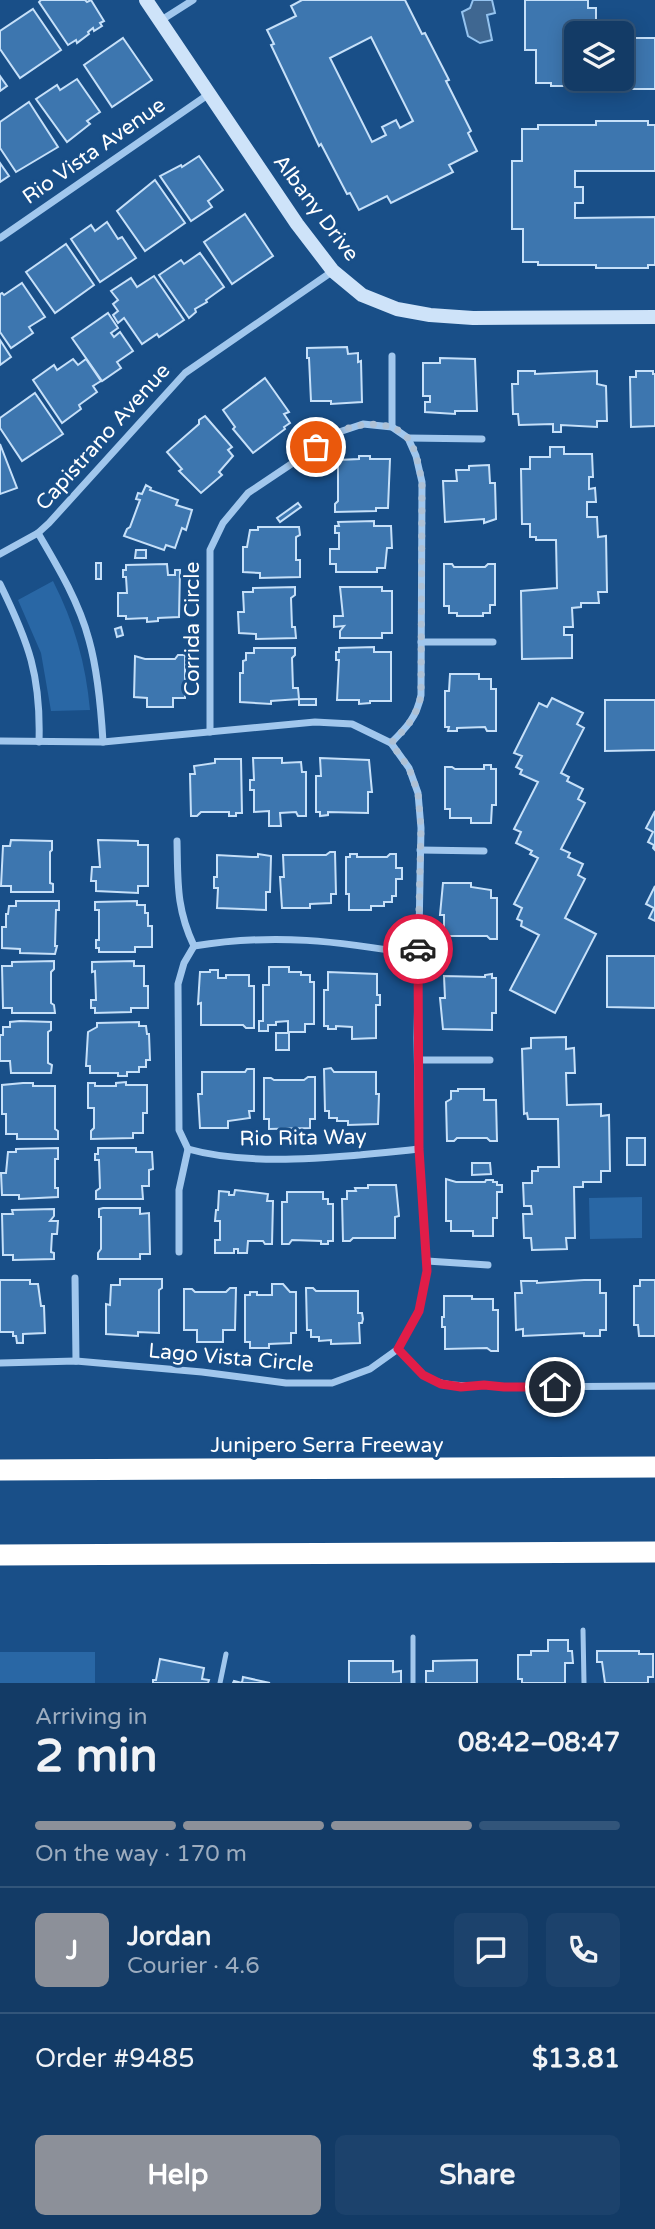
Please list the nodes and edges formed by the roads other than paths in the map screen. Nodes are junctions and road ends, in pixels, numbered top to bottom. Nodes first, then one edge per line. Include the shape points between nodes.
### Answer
1 (146, 0) edge
2 (193, 0) edge
3 (160, 20) junction
4 (210, 94) junction
5 (0, 237) edge
6 (333, 271) junction
7 (655, 317) edge
8 (392, 356) dead end
9 (392, 427) junction
10 (408, 438) junction
11 (482, 439) dead end
12 (38, 533) junction
13 (0, 554) edge
14 (0, 584) edge
15 (421, 642) junction
16 (493, 642) dead end
17 (210, 732) junction
18 (0, 741) edge
19 (39, 742) junction
20 (103, 742) junction
21 (391, 743) junction
22 (177, 841) dead end
23 (421, 850) junction
24 (484, 851) dead end
25 (194, 946) junction
26 (418, 954) junction
27 (418, 1060) junction
28 (490, 1060) dead end
29 (188, 1149) junction
30 (419, 1149) junction
31 (178, 1252) dead end
32 (427, 1261) junction
33 (488, 1265) dead end
34 (75, 1278) dead end
35 (398, 1349) junction
36 (76, 1361) junction
37 (0, 1363) edge
38 (655, 1386) edge
39 (504, 1387) joint
40 (655, 1467) edge
41 (0, 1470) edge
42 (655, 1552) edge
43 (0, 1555) edge
44 (583, 1630) dead end
45 (413, 1637) dead end
46 (226, 1654) dead end
47 (220, 1683) edge
48 (413, 1683) edge
49 (584, 1683) edge

1 - 3 street, Albany Drive
2 - 3 street
3 - 4 street, Albany Drive
4 - 5 street, Rio Vista Avenue
4 - 6 street, Albany Drive
6 - 7 street, Albany Drive via 362,295 397,309 430,315
6 - 12 street, Capistrano Avenue via 185,373
8 - 9 street
9 - 10 street
9 - 17 street, Corrida Circle via 363,424 339,432 248,493 223,523 210,550
10 - 11 street
10 - 15 street via 422,482
12 - 13 street, Capistrano Avenue
12 - 20 street via 66,582 89,640
14 - 19 street via 36,673
15 - 16 street
15 - 21 street via 418,711
17 - 20 street
17 - 21 street via 315,722 352,724
18 - 19 street
19 - 20 street
21 - 23 street, Lago Vista Circle via 409,768 418,793
22 - 25 street via 178,903
23 - 24 street
23 - 26 street, Lago Vista Circle
25 - 26 street via 255,938 339,941
25 - 29 street via 178,984 178,1130
26 - 27 street, Lago Vista Circle
27 - 28 street
27 - 30 street, Lago Vista Circle
29 - 30 street, Rio Rita Way via 215,1156 262,1158
29 - 31 street via 179,1190
30 - 32 street, Lago Vista Circle
32 - 33 street
32 - 35 street, Lago Vista Circle via 419,1311
34 - 36 street
35 - 36 street, Lago Vista Circle via 370,1369 332,1383 286,1383
35 - 39 lane via 423,1375 441,1384
36 - 37 street, Lago Vista Circle
38 - 39 street
40 - 41 highway, Junipero Serra Freeway
42 - 43 highway
44 - 49 lane
45 - 48 lane
46 - 47 lane

